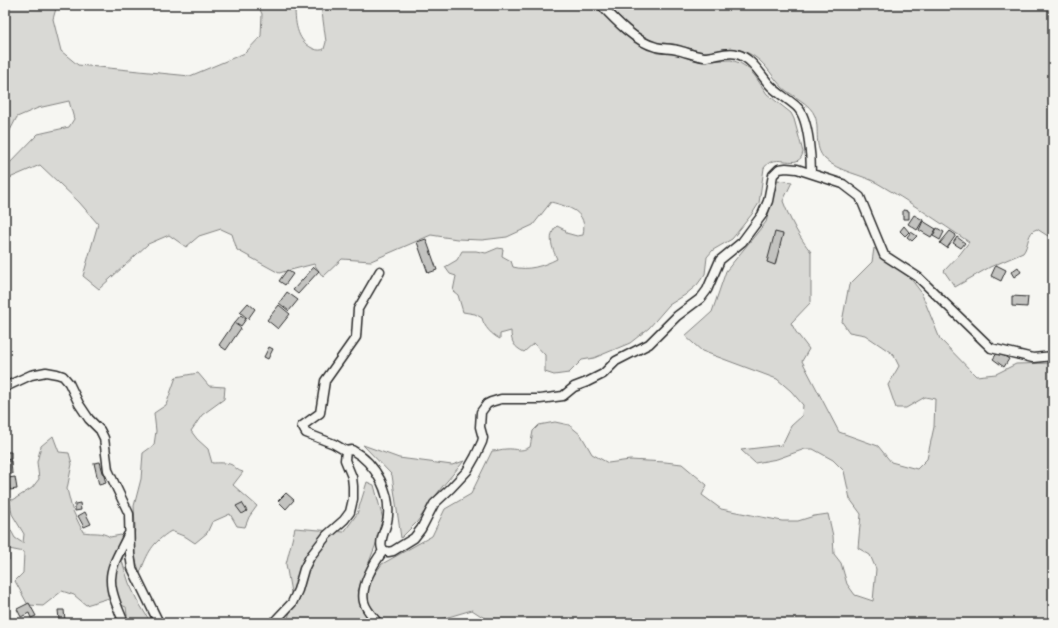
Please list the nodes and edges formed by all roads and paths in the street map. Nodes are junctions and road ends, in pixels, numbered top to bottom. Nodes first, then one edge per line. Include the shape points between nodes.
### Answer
1 (601, 5) edge
2 (811, 173) junction
3 (380, 271) dead end
4 (1053, 356) edge
5 (5, 387) edge
6 (346, 451) junction
7 (130, 532) junction
8 (383, 551) junction
9 (124, 623) edge
10 (159, 623) edge
11 (273, 623) edge
12 (378, 623) edge

1 - 2 street via 630,32 650,45 701,57 735,53 750,62 773,88 802,114 807,130
2 - 4 street via 843,184 860,197 884,255 918,277 990,348 1033,358
2 - 8 street via 786,168 775,172 762,215 742,242 720,260 704,294 649,344 616,361 603,374 574,387 562,396 501,399 487,404 481,412 482,442 467,471 434,504 414,538 393,551
3 - 6 street via 358,309 356,337 324,381 320,412 302,426 306,433
5 - 7 street via 41,373 57,374 66,379 79,404 104,438 108,470 129,514
6 - 8 street via 352,450 362,457 383,486 388,515 381,544
6 - 11 street via 345,460 353,486 350,512 310,557 292,603
7 - 9 street via 113,566 110,581
7 - 10 street via 132,568
8 - 12 street via 371,567 364,591 366,608

